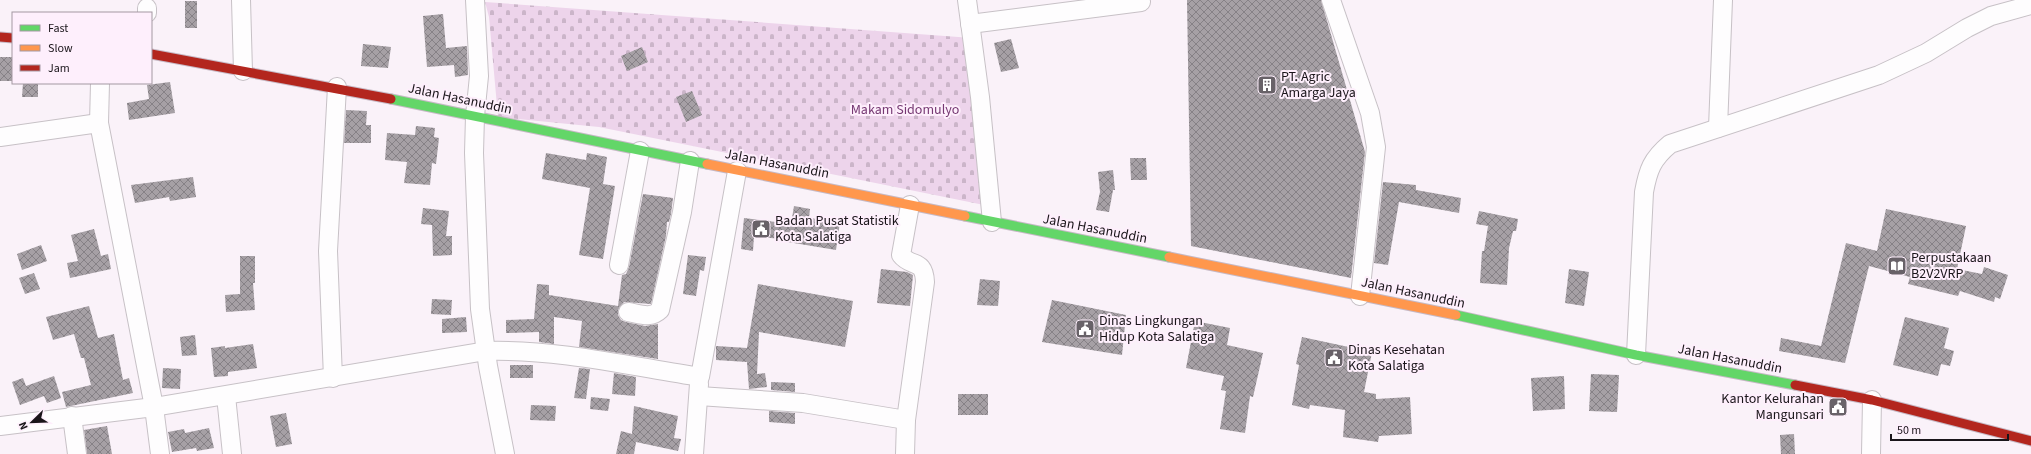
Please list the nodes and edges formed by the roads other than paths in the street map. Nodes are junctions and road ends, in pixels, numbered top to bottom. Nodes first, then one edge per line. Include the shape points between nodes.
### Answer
1 (241, 0) edge
2 (475, 0) edge
3 (967, 0) edge
4 (1331, 0) edge
5 (1723, 0) edge
6 (1141, 2) dead end
7 (2031, 4) edge
8 (970, 24) junction
9 (0, 37) edge
10 (12, 38) edge
11 (152, 54) edge
12 (243, 71) junction
13 (100, 84) edge
14 (337, 87) junction
15 (475, 116) junction
16 (99, 123) junction
17 (1718, 128) junction
18 (0, 137) edge
19 (640, 151) junction
20 (690, 161) junction
21 (737, 171) junction
22 (910, 205) junction
23 (992, 222) junction
24 (619, 265) dead end
25 (1360, 296) junction
26 (628, 312) dead end
27 (486, 351) junction
28 (1636, 355) junction
29 (700, 377) junction
30 (333, 378) junction
31 (226, 396) junction
32 (699, 396) junction
33 (1878, 402) junction
34 (154, 407) junction
35 (72, 416) junction
36 (906, 420) junction
37 (0, 426) edge
38 (2031, 441) edge
39 (77, 454) edge
40 (160, 454) edge
41 (232, 454) edge
42 (505, 454) edge
43 (694, 454) edge
44 (905, 454) edge
45 (1870, 454) edge

1 - 12 street
2 - 15 street via 479,76
3 - 8 street
4 - 25 street via 1370,113 1376,147
5 - 17 street
6 - 8 street
7 - 17 street via 1991,16 1926,53 1879,75
8 - 23 street
9 - 10 main road
11 - 12 main road, Jalan Hasanuddin
12 - 14 main road, Jalan Hasanuddin
13 - 16 street
14 - 15 main road, Jalan Hasanuddin
14 - 30 street via 328,251
15 - 19 main road, Jalan Hasanuddin
15 - 27 street via 480,309
16 - 18 street
16 - 34 street
17 - 28 street via 1670,144 1658,154 1647,175
19 - 20 main road, Jalan Hasanuddin
19 - 24 street
20 - 21 main road, Jalan Hasanuddin
20 - 26 street via 682,212 660,310 648,316
21 - 22 main road, Jalan Hasanuddin
21 - 29 street
22 - 23 main road, Jalan Hasanuddin
22 - 36 street via 901,255 921,266 925,282
23 - 25 main road, Jalan Hasanuddin
25 - 28 main road, Jalan Hasanuddin
27 - 29 street via 526,351 578,356
27 - 30 street
27 - 42 street
28 - 33 main road, Jalan Hasanuddin
29 - 32 street
30 - 31 street
31 - 34 street
31 - 41 street
32 - 36 street via 803,403
32 - 43 street
33 - 38 main road, Jalan Hasanuddin
33 - 45 street
34 - 35 street
34 - 40 street
35 - 37 street
35 - 39 street
36 - 44 street

